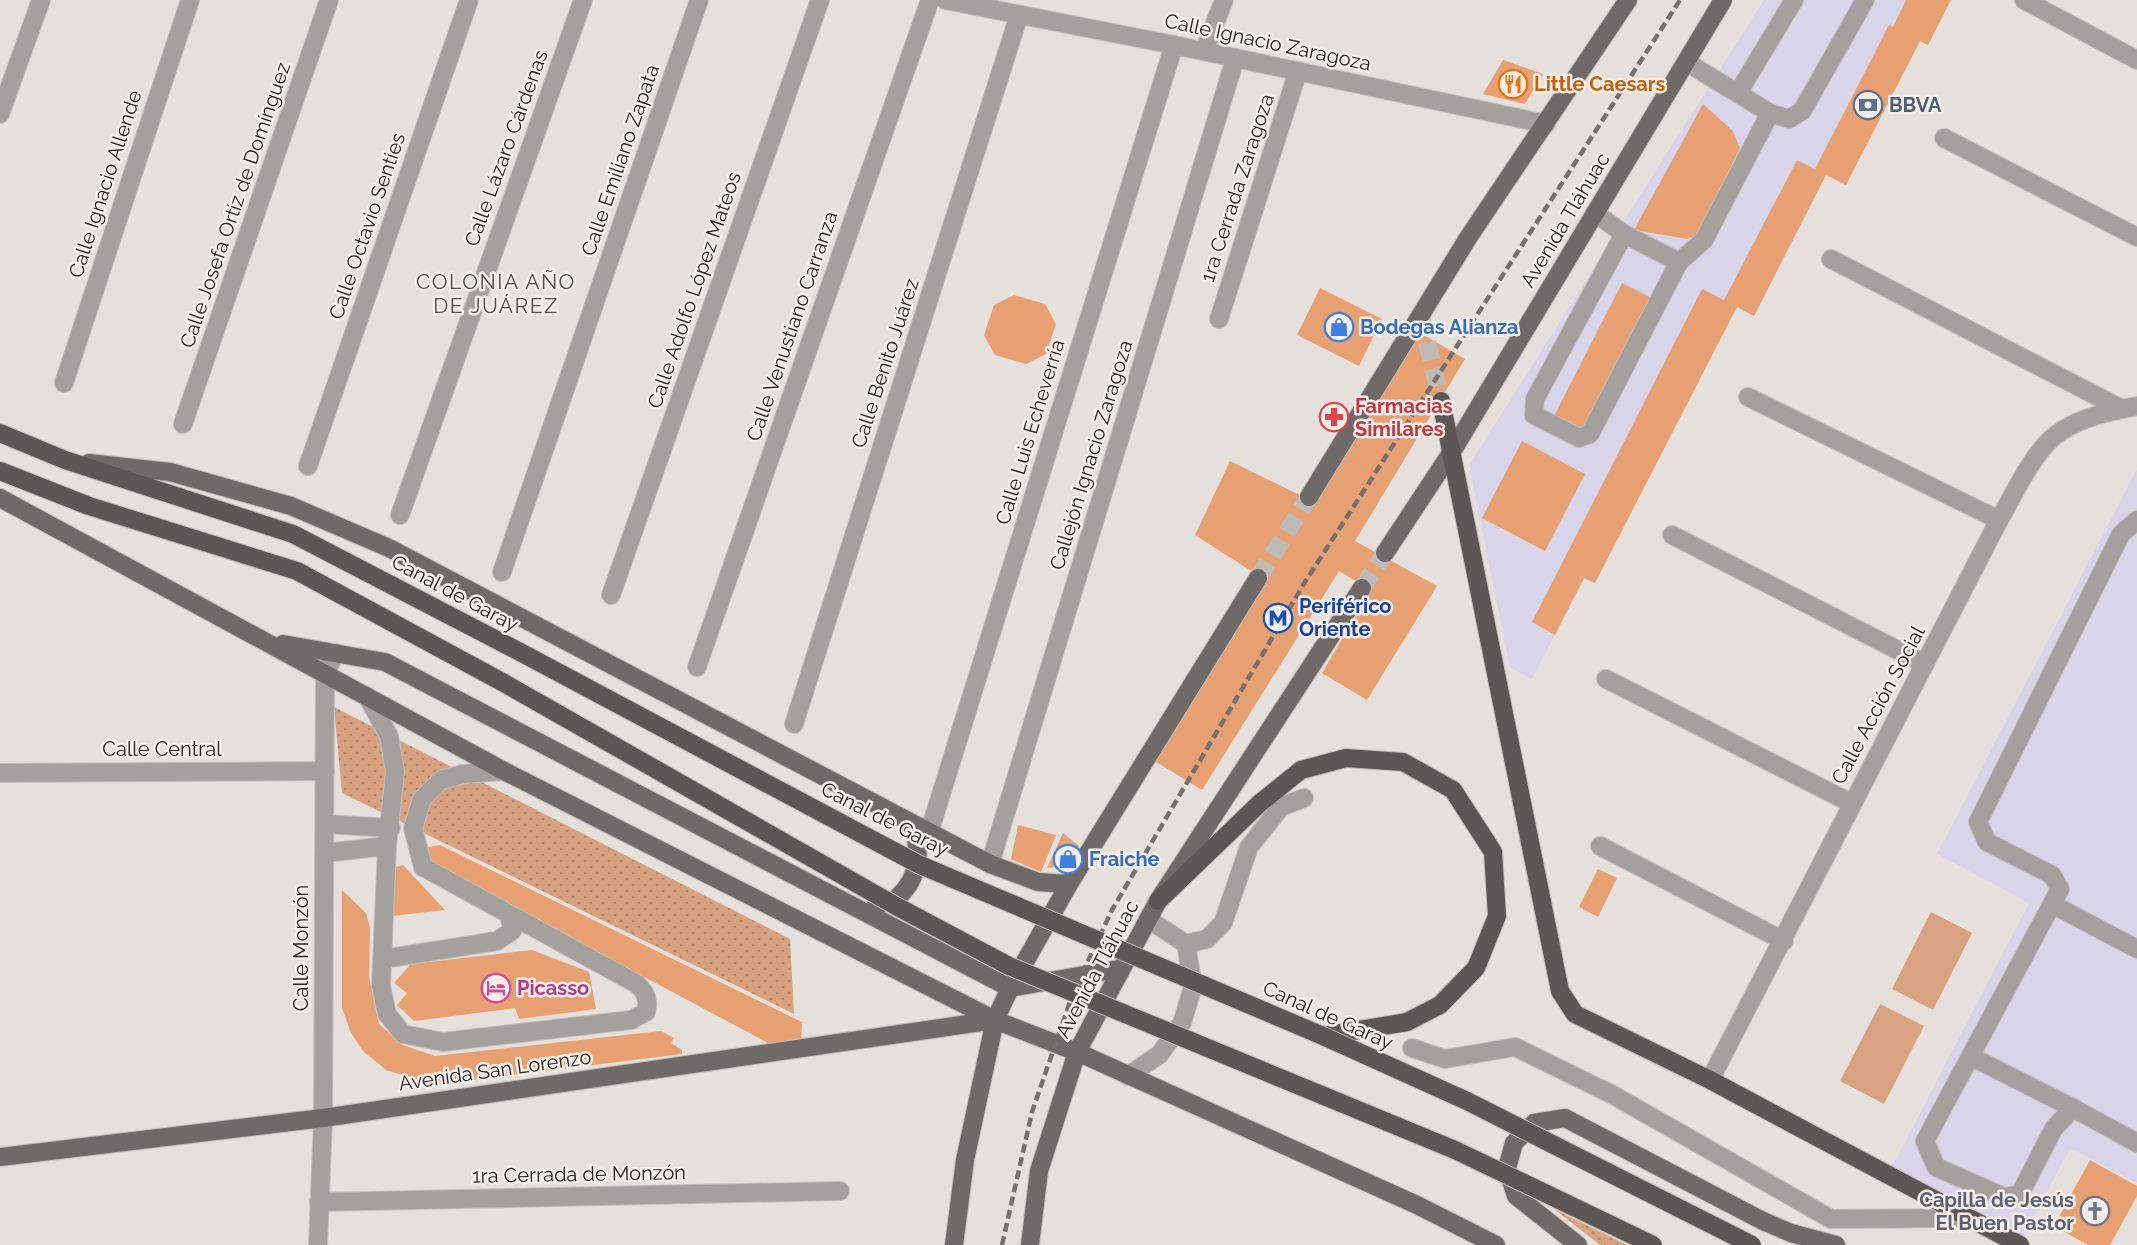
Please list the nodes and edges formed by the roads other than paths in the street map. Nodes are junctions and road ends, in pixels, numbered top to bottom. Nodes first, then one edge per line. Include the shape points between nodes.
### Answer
1 (41, 0) edge
2 (190, 0) edge
3 (329, 0) edge
4 (469, 0) edge
5 (583, 0) edge
6 (699, 0) edge
7 (820, 0) edge
8 (930, 0) edge
9 (945, 0) edge
10 (1224, 0) edge
11 (1628, 0) edge
12 (1724, 0) edge
13 (1794, 0) edge
14 (1865, 0) edge
15 (2024, 0) edge
16 (1019, 15) junction
17 (1174, 45) junction
18 (1204, 51) junction
19 (1235, 59) junction
20 (2137, 60) edge
21 (1686, 62) junction
22 (1298, 71) junction
23 (1738, 93) junction
24 (1770, 113) junction
25 (0, 114) edge
26 (1546, 124) junction
27 (1944, 138) dead end
28 (1595, 213) junction
29 (1624, 234) junction
30 (2137, 237) edge
31 (1831, 259) dead end
32 (1679, 262) junction
33 (1219, 320) dead end
34 (64, 383) dead end
35 (1748, 397) dead end
36 (1441, 401) tunnel mouth
37 (2130, 407) edge
38 (183, 424) dead end
39 (0, 433) edge
40 (1453, 450) junction
41 (65, 460) junction
42 (308, 466) dead end
43 (0, 471) edge
44 (1309, 497) tunnel mouth
45 (0, 498) edge
46 (400, 515) dead end
47 (1999, 519) junction
48 (2137, 520) edge
49 (1672, 535) dead end
50 (1385, 553) tunnel mouth
51 (502, 572) dead end
52 (1258, 578) tunnel mouth
53 (1362, 588) tunnel mouth
54 (611, 595) dead end
55 (270, 642) junction
56 (336, 653) junction
57 (1925, 664) junction
58 (696, 667) dead end
59 (325, 673) junction
60 (1606, 679) dead end
61 (367, 696) junction
62 (794, 724) dead end
63 (325, 771) junction
64 (504, 771) junction
65 (0, 773) edge
66 (1304, 798) dead end
67 (1851, 803) junction
68 (909, 822) junction
69 (325, 824) junction
70 (929, 832) junction
71 (389, 837) junction
72 (1600, 846) dead end
73 (324, 853) junction
74 (990, 864) junction
75 (1069, 884) junction
76 (1158, 901) junction
77 (2052, 904) junction
78 (856, 908) junction
79 (510, 917) junction
80 (1148, 919) junction
81 (1784, 941) junction
82 (1186, 944) junction
83 (2137, 949) edge
84 (383, 959) junction
85 (1119, 969) junction
86 (1010, 988) junction
87 (995, 1020) junction
88 (1323, 1036) junction
89 (1412, 1048) dead end
90 (1077, 1052) junction
91 (1972, 1057) junction
92 (1128, 1076) junction
93 (1710, 1080) junction
94 (2073, 1108) junction
95 (323, 1118) junction
96 (2137, 1143) edge
97 (0, 1157) edge
98 (840, 1191) dead end
99 (318, 1202) junction
100 (1970, 1218) junction
101 (318, 1245) edge
102 (954, 1245) edge
103 (1030, 1245) edge
104 (1497, 1245) edge
105 (1578, 1245) edge
106 (1653, 1245) edge
107 (1752, 1245) edge
108 (1836, 1245) edge
109 (2020, 1245) edge

1 - 25 street
2 - 34 street, Calle Ignacio Allende
3 - 38 street, Calle Josefa Ortiz de Domínguez
4 - 42 street, Calle Octavio Senties
5 - 46 street, Calle Lázaro Cárdenas
6 - 51 street, Calle Emiliano Zapata
7 - 54 street, Calle Adolfo López Mateos
8 - 58 street, Calle Venustiano Carranza
9 - 16 street, Calle Ignacio Zaragoza
10 - 18 street
11 - 26 main road
12 - 21 main road, Avenida Tláhuac
13 - 23 street
14 - 24 street via 1802,111 1789,118
15 - 20 street
16 - 17 street, Calle Ignacio Zaragoza
16 - 62 street, Calle Benito Juárez
17 - 18 street, Calle Ignacio Zaragoza
17 - 70 street, Calle Luis Echeverría
18 - 19 street, Calle Ignacio Zaragoza
19 - 22 street, Calle Ignacio Zaragoza
19 - 74 street, Callejón Ignacio Zaragoza
21 - 23 street
21 - 28 main road, Avenida Tláhuac
22 - 26 street, Calle Ignacio Zaragoza
22 - 33 street, 1ra Cerrada Zaragoza
23 - 24 street
24 - 32 street via 1704,240
26 - 44 main road via 1468,238
27 - 30 street
28 - 29 street
28 - 40 main road, Avenida Tláhuac
29 - 32 street
29 - 32 street via 1535,399 1534,415 1579,438 1590,434
31 - 37 street
35 - 47 street
36 - 40 highway
37 - 47 street, Calle Acción Social via 2090,417 2061,430 2035,458
39 - 41 highway, Canal de Garay
40 - 50 main road, Avenida Tláhuac
40 - 93 highway via 1560,991 1575,1014
41 - 68 main road via 170,472 291,506 367,539
41 - 88 highway, Canal de Garay, bridge via 293,534 918,864
43 - 106 highway, bridge via 89,506 297,571 1009,966 1455,1150
45 - 55 main road
47 - 57 street, Calle Acción Social
48 - 77 street via 2121,534 1978,822 1987,842 2052,875 2060,889
49 - 57 street
52 - 75 main road
53 - 76 main road, Avenida Tláhuac
55 - 56 main road
55 - 59 main road
56 - 59 street, Calle Monzón
56 - 78 main road via 385,662
57 - 67 street, Calle Acción Social
59 - 61 main road
59 - 63 street, Calle Monzón
60 - 67 street
61 - 64 main road
61 - 71 street via 389,736 395,772
63 - 65 street, Calle Central
63 - 69 street, Calle Monzón
64 - 79 street via 441,780 422,799 413,828 423,867
64 - 87 main road
66 - 82 street via 1281,807 1249,847 1222,923 1207,939
67 - 81 street, Calle Acción Social
68 - 70 main road
68 - 78 main road via 918,846 915,873 897,899
69 - 71 street
69 - 73 street, Calle Monzón
70 - 74 main road
71 - 73 street
71 - 84 street
72 - 81 street
73 - 95 street, Calle Monzón
74 - 75 main road via 1038,882
75 - 86 main road
76 - 80 main road, Avenida Tláhuac
76 - 88 highway via 1300,770 1346,758 1403,762 1453,790 1493,852 1497,916 1476,968 1440,1005 1407,1022
77 - 83 street
77 - 91 street
78 - 86 main road
79 - 84 street via 512,931 497,941
79 - 84 street via 637,984 645,992 646,1012 631,1020 443,1042 423,1038 404,1034 387,1014 381,986
80 - 82 street
80 - 85 main road, Avenida Tláhuac
81 - 93 street, Calle Acción Social
82 - 92 street via 1193,987 1182,1023 1160,1054
85 - 86 main road
85 - 90 main road, Avenida Tláhuac
86 - 87 main road
87 - 90 main road
87 - 95 main road, Avenida San Lorenzo
87 - 102 main road via 965,1160
88 - 107 highway, Canal de Garay, bridge via 1467,1101
89 - 100 street via 1445,1059 1515,1047 1613,1095 1831,1219
90 - 92 main road
90 - 103 main road, Avenida Tláhuac via 1040,1171
91 - 94 street
91 - 94 street via 1924,1141 1936,1167 2004,1197 2020,1194 2055,1128
92 - 104 main road
93 - 100 highway
94 - 96 street
95 - 97 main road, Avenida San Lorenzo
95 - 99 street, Calle Monzón
98 - 99 street, 1ra Cerrada de Monzón
99 - 101 street, Calle Monzón
100 - 109 highway
105 - 108 main road via 1516,1196 1508,1168 1514,1143 1534,1123 1565,1118 1763,1221

